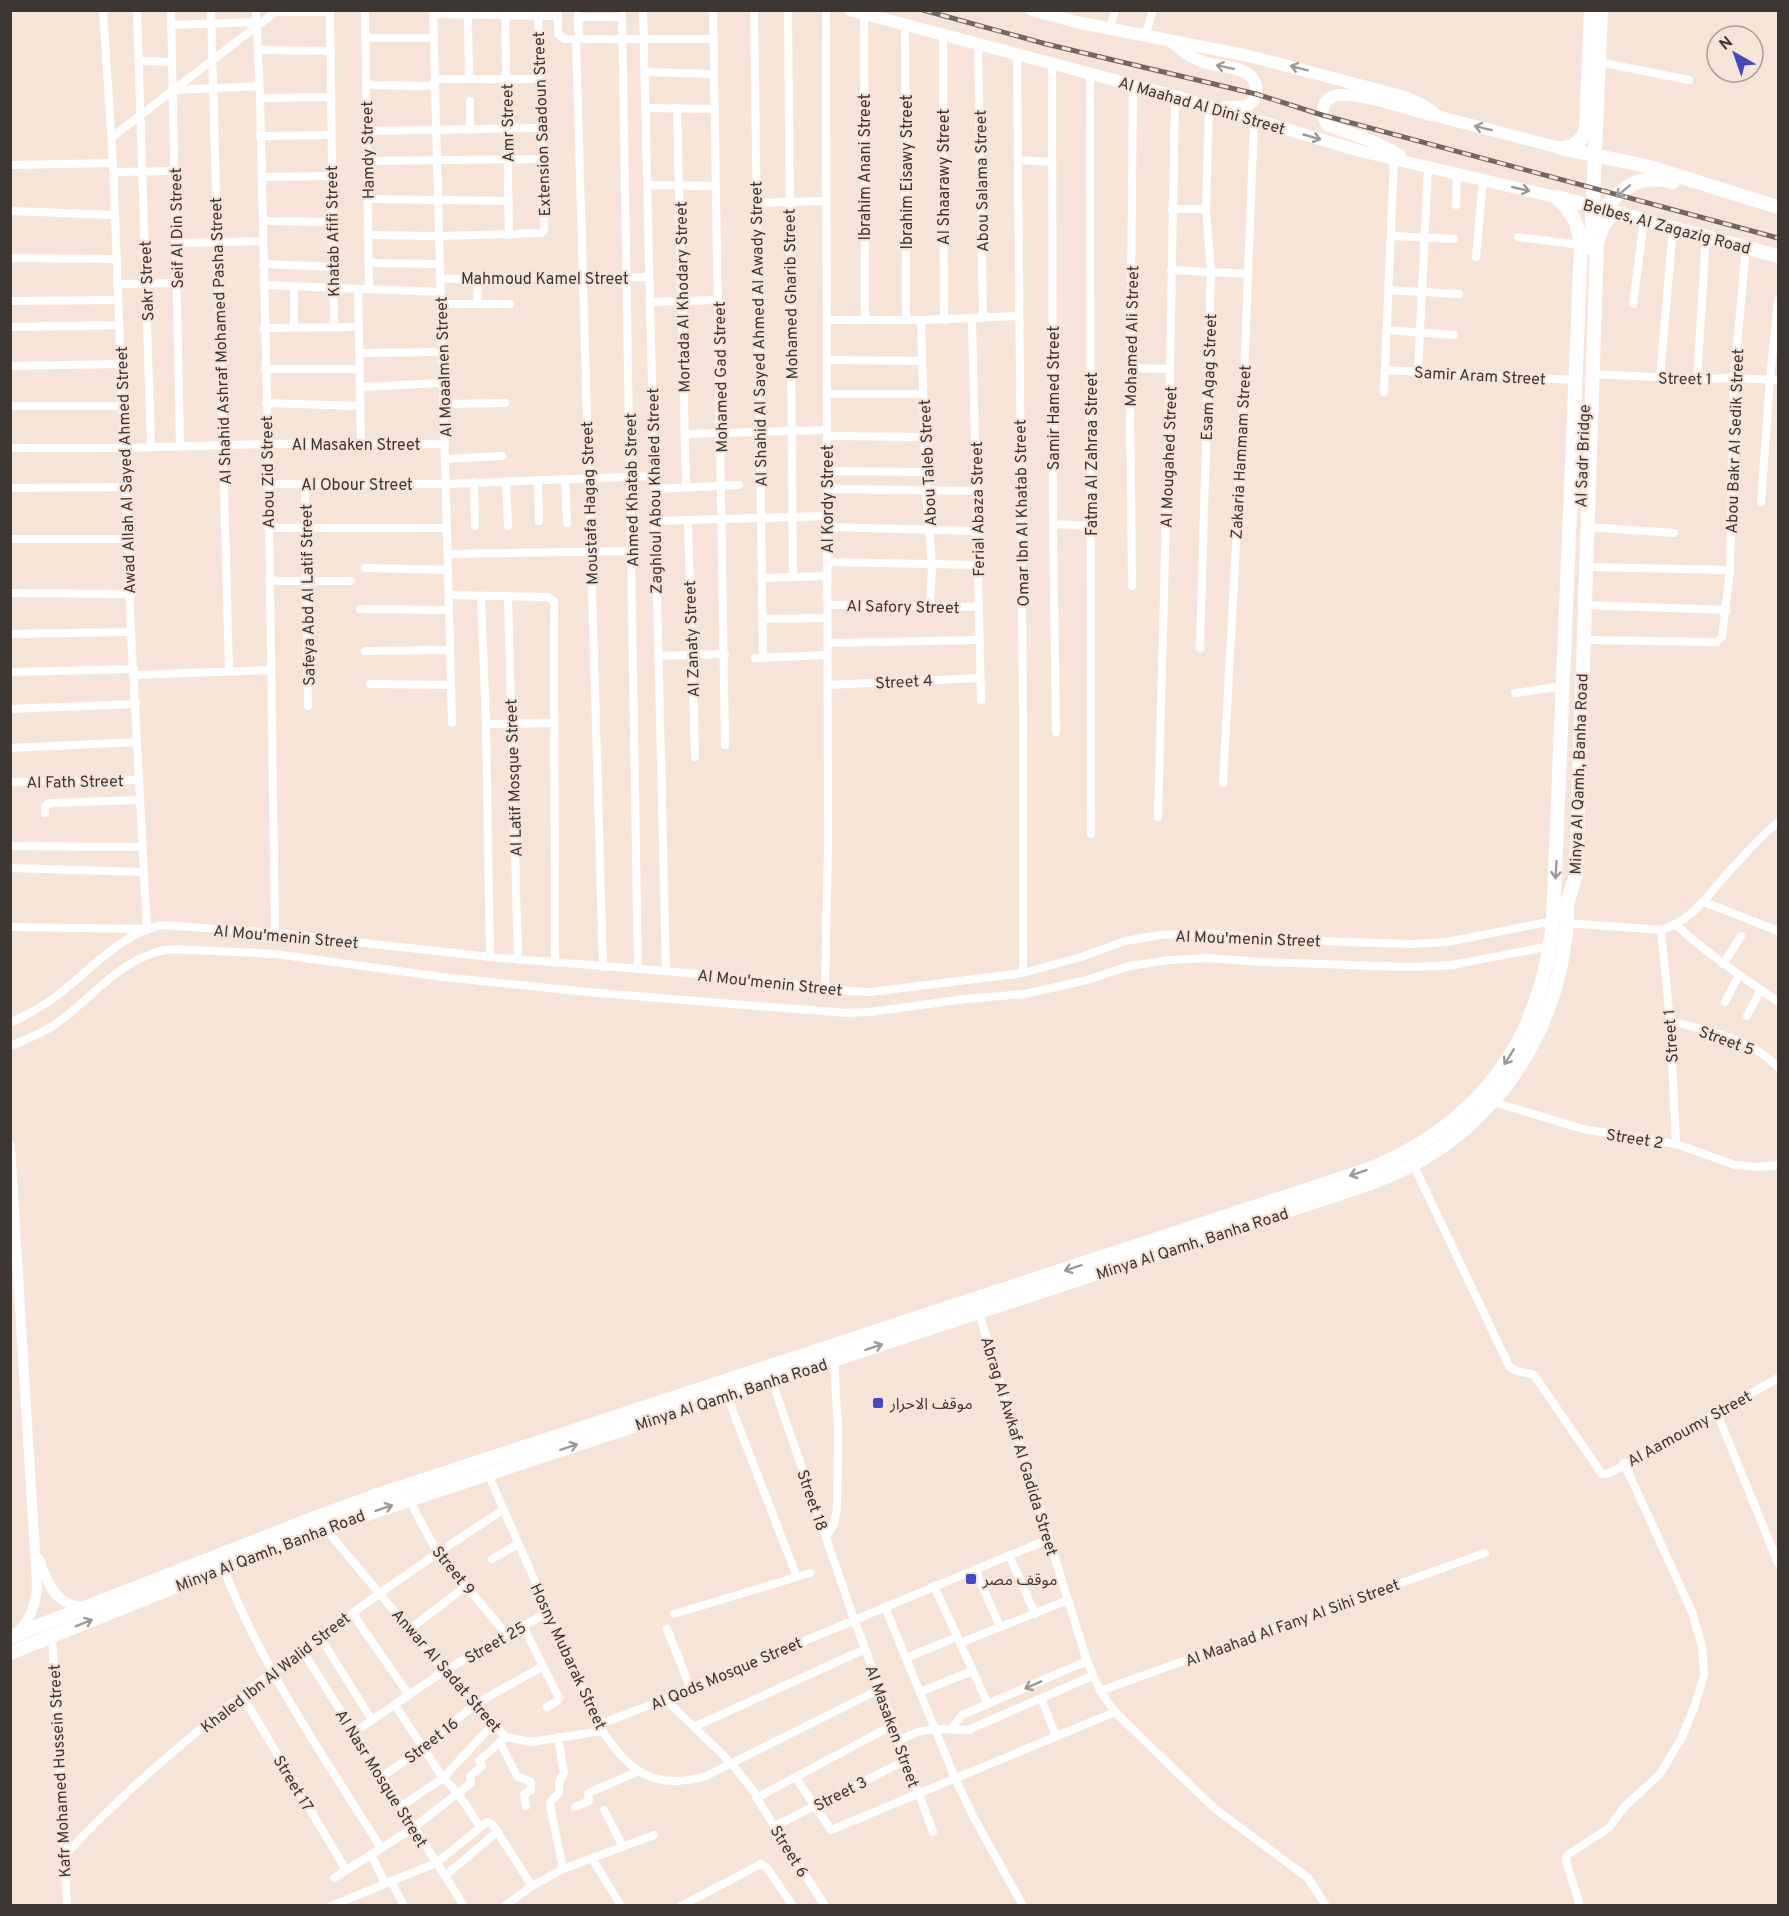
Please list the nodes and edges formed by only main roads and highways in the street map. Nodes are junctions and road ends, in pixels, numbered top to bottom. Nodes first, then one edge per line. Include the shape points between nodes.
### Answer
1 (850, 10) edge
2 (1593, 10) edge
3 (1601, 10) edge
4 (1605, 10) edge
5 (1038, 11) edge
6 (1077, 16) edge
7 (1170, 41) junction
8 (1209, 106) junction
9 (1437, 116) junction
10 (1601, 132) junction
11 (1584, 135) junction
12 (1560, 148) junction
13 (1615, 158) junction
14 (1409, 161) junction
15 (1555, 197) junction
16 (1779, 207) edge
17 (1614, 212) junction
18 (1779, 213) edge
19 (1586, 228) junction
20 (1779, 256) edge
21 (1567, 603) junction
22 (1584, 605) junction
23 (1559, 809) junction
24 (1568, 901) junction
25 (1560, 922) junction
26 (1241, 1220) junction
27 (13, 1636) edge
28 (10, 1653) edge

1 - 8 main road, Al Maahad Al Dini Street
2 - 11 highway
2 - 19 highway, Al Sadr Bridge
3 - 24 highway, Al Sadr Bridge via 1576,595
4 - 10 highway
5 - 6 main road
6 - 7 main road via 1110,29
8 -> 7 main road via 1248,105 1256,94 1253,79 1240,70 1204,63
9 -> 7 main road via 1405,97 1249,56
8 -> 14 main road, Al Maahad Al Dini Street via 1360,151
12 -> 9 main road
9 - 14 main road via 1343,94 1325,102 1322,114 1328,125 1388,148
10 - 11 highway via 1598,140 1593,141
10 - 13 highway via 1605,147
11 - 12 highway via 1574,146
12 - 13 highway
13 - 16 highway
14 -> 15 main road, Al Maahad Al Dini Street
15 - 17 highway, Belbes, Al Zagazig Road
15 - 21 highway, Minya Al Qamh, Banha Road via 1574,217 1581,246
17 - 20 highway, Belbes, Al Zagazig Road
17 - 22 highway, Minya Al Qamh, Banha Road via 1603,226 1597,244
18 -> 19 highway via 1661,179 1646,179 1621,191
19 - 23 highway, Al Sadr Bridge via 1565,787
21 - 22 highway
21 - 23 highway, Minya Al Qamh, Banha Road
22 - 24 highway, Minya Al Qamh, Banha Road via 1576,874
23 -> 25 highway, Minya Al Qamh, Banha Road
24 - 25 highway, Minya Al Qamh, Banha Road
25 -> 26 highway, Minya Al Qamh, Banha Road via 1539,996 1519,1042 1490,1084 1455,1120 1390,1161
25 - 26 highway, Minya Al Qamh, Banha Road via 1560,971 1545,1018 1523,1062 1493,1102 1414,1166 1371,1184
26 -> 27 highway, Minya Al Qamh, Banha Road via 375,1496
28 -> 26 highway, Minya Al Qamh, Banha Road via 325,1528 979,1313

